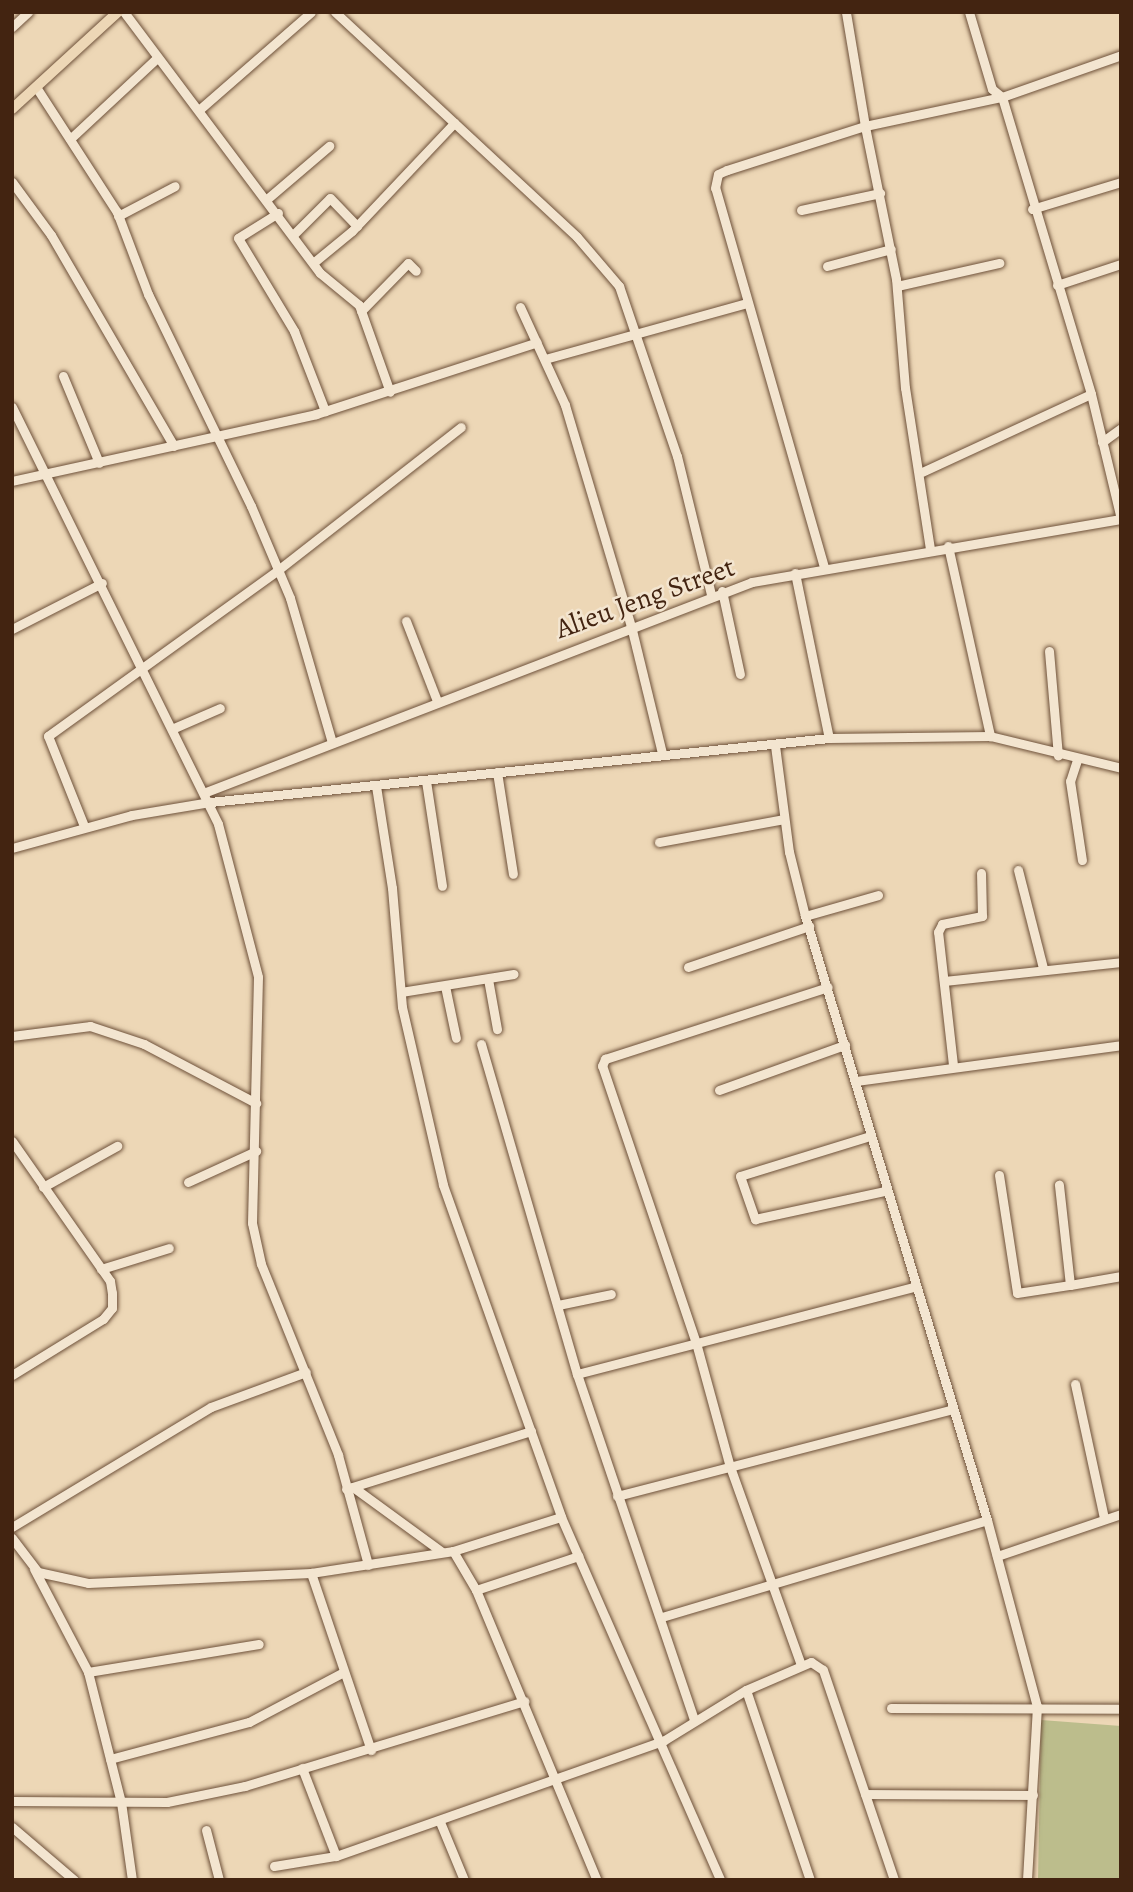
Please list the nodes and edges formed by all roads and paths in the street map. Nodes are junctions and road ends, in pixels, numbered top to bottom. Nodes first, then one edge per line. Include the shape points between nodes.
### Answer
1 (28, 12) edge
2 (118, 12) edge
3 (124, 12) edge
4 (311, 12) edge
5 (335, 12) edge
6 (846, 12) edge
7 (969, 12) edge
8 (12, 27) edge
9 (1121, 55) edge
10 (157, 58) junction
11 (36, 87) junction
12 (1002, 97) junction
13 (200, 108) junction
14 (12, 109) edge
15 (454, 123) junction
16 (865, 127) junction
17 (71, 139) junction
18 (328, 146) dead end
19 (12, 182) edge
20 (1121, 182) edge
21 (175, 186) dead end
22 (880, 193) junction
23 (267, 199) junction
24 (1032, 209) junction
25 (801, 210) dead end
26 (278, 214) junction
27 (118, 216) junction
28 (357, 226) junction
29 (293, 235) junction
30 (891, 249) junction
31 (313, 263) junction
32 (999, 263) dead end
33 (1121, 264) edge
34 (827, 266) dead end
35 (416, 271) dead end
36 (1057, 285) junction
37 (897, 286) junction
38 (747, 303) junction
39 (520, 307) dead end
40 (361, 311) junction
41 (638, 334) junction
42 (537, 342) junction
43 (545, 359) junction
44 (63, 376) dead end
45 (390, 392) junction
46 (1091, 394) junction
47 (12, 407) edge
48 (325, 411) junction
49 (461, 427) dead end
50 (1121, 428) edge
51 (218, 436) junction
52 (1102, 442) junction
53 (174, 446) junction
54 (99, 463) junction
55 (922, 472) junction
56 (47, 475) junction
57 (12, 481) edge
58 (1121, 519) edge
59 (948, 546) junction
60 (930, 549) junction
61 (824, 567) junction
62 (278, 570) junction
63 (795, 573) junction
64 (102, 583) junction
65 (722, 591) junction
66 (711, 594) junction
67 (406, 621) dead end
68 (631, 625) junction
69 (12, 629) edge
70 (1049, 651) dead end
71 (144, 667) junction
72 (740, 674) dead end
73 (437, 701) junction
74 (220, 708) dead end
75 (174, 728) junction
76 (990, 736) junction
77 (829, 738) junction
78 (332, 743) junction
79 (775, 745) junction
80 (662, 753) junction
81 (1058, 756) junction
82 (1077, 760) junction
83 (1121, 768) edge
84 (497, 772) junction
85 (426, 780) junction
86 (376, 786) junction
87 (206, 792) junction
88 (210, 802) junction
89 (784, 819) junction
90 (84, 826) junction
91 (659, 842) dead end
92 (12, 848) edge
93 (1082, 860) dead end
94 (1018, 870) dead end
95 (981, 873) dead end
96 (513, 874) dead end
97 (442, 886) dead end
98 (878, 895) dead end
99 (805, 916) junction
100 (808, 926) junction
101 (1121, 962) edge
102 (688, 967) dead end
103 (1043, 968) junction
104 (514, 974) dead end
105 (488, 979) junction
106 (944, 981) junction
107 (445, 986) junction
108 (828, 987) junction
109 (401, 992) junction
110 (497, 1029) dead end
111 (12, 1036) edge
112 (456, 1038) dead end
113 (481, 1044) dead end
114 (845, 1045) junction
115 (1121, 1045) edge
116 (953, 1065) junction
117 (856, 1081) junction
118 (719, 1090) dead end
119 (257, 1102) junction
120 (870, 1136) junction
121 (12, 1141) edge
122 (117, 1146) dead end
123 (256, 1151) junction
124 (999, 1175) dead end
125 (188, 1182) dead end
126 (1059, 1185) dead end
127 (43, 1187) junction
128 (884, 1191) junction
129 (169, 1248) dead end
130 (101, 1269) junction
131 (1121, 1276) edge
132 (1070, 1285) junction
133 (913, 1287) junction
134 (611, 1294) dead end
135 (558, 1305) junction
136 (696, 1343) junction
137 (306, 1372) junction
138 (577, 1374) junction
139 (12, 1375) edge
140 (1075, 1384) dead end
141 (950, 1410) junction
142 (531, 1431) junction
143 (730, 1467) junction
144 (349, 1488) junction
145 (617, 1496) junction
146 (1121, 1514) edge
147 (561, 1517) junction
148 (1104, 1518) junction
149 (987, 1520) junction
150 (12, 1527) edge
151 (12, 1538) edge
152 (447, 1551) junction
153 (579, 1556) junction
154 (998, 1556) junction
155 (31, 1565) junction
156 (368, 1565) junction
157 (311, 1573) junction
158 (771, 1583) junction
159 (476, 1590) junction
160 (662, 1617) junction
161 (259, 1644) dead end
162 (801, 1665) junction
163 (88, 1672) junction
164 (344, 1672) junction
165 (746, 1690) junction
166 (524, 1701) junction
167 (1037, 1706) junction
168 (891, 1708) dead end
169 (1121, 1709) edge
170 (694, 1720) junction
171 (663, 1741) junction
172 (371, 1750) junction
173 (110, 1759) junction
174 (302, 1768) junction
175 (556, 1780) junction
176 (865, 1794) junction
177 (1033, 1795) junction
178 (12, 1801) edge
179 (121, 1802) junction
180 (440, 1822) junction
181 (12, 1826) edge
182 (206, 1830) dead end
183 (336, 1856) junction
184 (274, 1867) dead end
185 (74, 1880) edge
186 (132, 1880) edge
187 (219, 1880) edge
188 (464, 1880) edge
189 (597, 1880) edge
190 (720, 1880) edge
191 (810, 1880) edge
192 (894, 1880) edge
193 (1027, 1880) edge

1 - 8 street
2 - 11 main road
3 - 10 street
4 - 13 street
5 - 15 street
6 - 16 street
7 - 12 street via 992,89
9 - 12 street
10 - 13 street
10 - 17 street
11 - 14 main road
11 - 17 street
12 - 16 street
12 - 24 street
13 - 23 street
15 - 28 street
15 - 41 street via 577,237 619,286
16 - 22 street
16 - 38 street via 719,174 715,188
17 - 27 street
18 - 23 street
19 - 53 street via 51,235
20 - 24 street
21 - 27 street
22 - 25 street
22 - 30 street
23 - 26 street
24 - 36 street
26 - 29 street
26 - 48 street via 238,238 294,331
27 - 51 street via 148,294
28 - 29 street via 330,198
28 - 31 street
29 - 31 street
30 - 34 street
30 - 37 street
31 - 40 street
32 - 37 street
33 - 36 street
35 - 40 street via 408,263
36 - 46 street
37 - 55 street via 905,388
38 - 41 street
38 - 61 street
39 - 42 street
40 - 45 street
41 - 43 street
41 - 66 street via 677,456
42 - 43 street
42 - 45 street
43 - 68 street via 565,405
44 - 54 street
45 - 48 street
46 - 52 street
46 - 55 street
47 - 56 street
48 - 51 street
49 - 62 street
50 - 52 street
51 - 53 street
51 - 62 street
52 - 58 street
53 - 54 street
54 - 56 street
55 - 60 street
56 - 57 street
56 - 64 street
58 - 59 street, Alieu Jeng Street
59 - 60 street, Alieu Jeng Street
59 - 76 street
60 - 61 street, Alieu Jeng Street
61 - 63 street, Alieu Jeng Street
62 - 71 street
62 - 78 street
63 - 65 street, Alieu Jeng Street
63 - 77 street
64 - 69 street
64 - 71 street
65 - 66 street, Alieu Jeng Street
65 - 72 street
66 - 68 street, Alieu Jeng Street
67 - 73 street
68 - 73 street, Alieu Jeng Street
68 - 80 street
70 - 81 street
71 - 75 street
71 - 90 street via 48,736
73 - 78 street, Alieu Jeng Street
74 - 75 street
75 - 87 street
76 - 77 street
76 - 81 street
77 - 79 street
78 - 87 street, Alieu Jeng Street
79 - 80 street
79 - 89 street
80 - 84 street
81 - 82 street
82 - 83 street
82 - 93 street via 1070,780
84 - 85 street
84 - 96 street
85 - 86 street
85 - 97 street
86 - 88 street
86 - 109 street
87 - 88 street
88 - 90 street
88 - 119 street via 258,977
89 - 91 street
89 - 99 street
90 - 92 street
94 - 103 street
95 - 106 street via 982,916 942,924 938,932
98 - 99 street
99 - 100 street
100 - 102 street
100 - 108 street
101 - 103 street
103 - 106 street
104 - 105 street
105 - 107 street
105 - 110 street
106 - 116 street
107 - 109 street
107 - 112 street
108 - 114 street
108 - 136 street via 605,1059 602,1066
109 - 142 street via 443,1185
111 - 119 street via 90,1026 144,1044
113 - 135 street
114 - 117 street
114 - 118 street
115 - 116 street
116 - 117 street
117 - 120 street
119 - 123 street
120 - 128 street
120 - 128 street via 740,1176 755,1219
121 - 127 street
122 - 127 street
123 - 125 street
123 - 137 street via 252,1223 261,1264
124 - 132 street via 1014,1289 1023,1294
126 - 132 street
127 - 130 street
128 - 133 street
129 - 130 street
130 - 139 street via 112,1293 112,1308 103,1319
131 - 132 street
133 - 136 street
133 - 141 street
134 - 135 street
135 - 138 street
136 - 138 street
136 - 143 street
137 - 144 street
137 - 150 street via 211,1407
138 - 145 street
140 - 148 street
141 - 143 street
141 - 149 street
142 - 144 street
142 - 147 street
143 - 145 street
143 - 158 street
144 - 152 street
144 - 156 street
145 - 160 street
146 - 148 street
147 - 152 street
147 - 153 street
148 - 154 street
149 - 154 street
149 - 158 street
151 - 155 street
152 - 156 street
152 - 159 street
153 - 159 street
153 - 171 street
154 - 167 street
155 - 157 street via 50,1578 88,1583
155 - 163 street
156 - 157 street
157 - 164 street
158 - 160 street
158 - 162 street
159 - 166 street
160 - 170 street
161 - 163 street
162 - 165 street
162 - 176 street via 818,1663 823,1670
163 - 173 street
164 - 172 street
164 - 173 street via 249,1722
165 - 170 street
165 - 191 street
166 - 172 street
166 - 175 street
167 - 168 street
167 - 169 street
167 - 177 street
170 - 171 street
171 - 175 street
171 - 190 street
172 - 174 street
173 - 179 street
174 - 179 street via 167,1802
174 - 183 street
175 - 180 street
175 - 189 street
176 - 177 street
176 - 192 street
177 - 193 street
178 - 179 street
179 - 186 street
180 - 183 street
180 - 188 street
181 - 185 street
182 - 187 street
183 - 184 street

